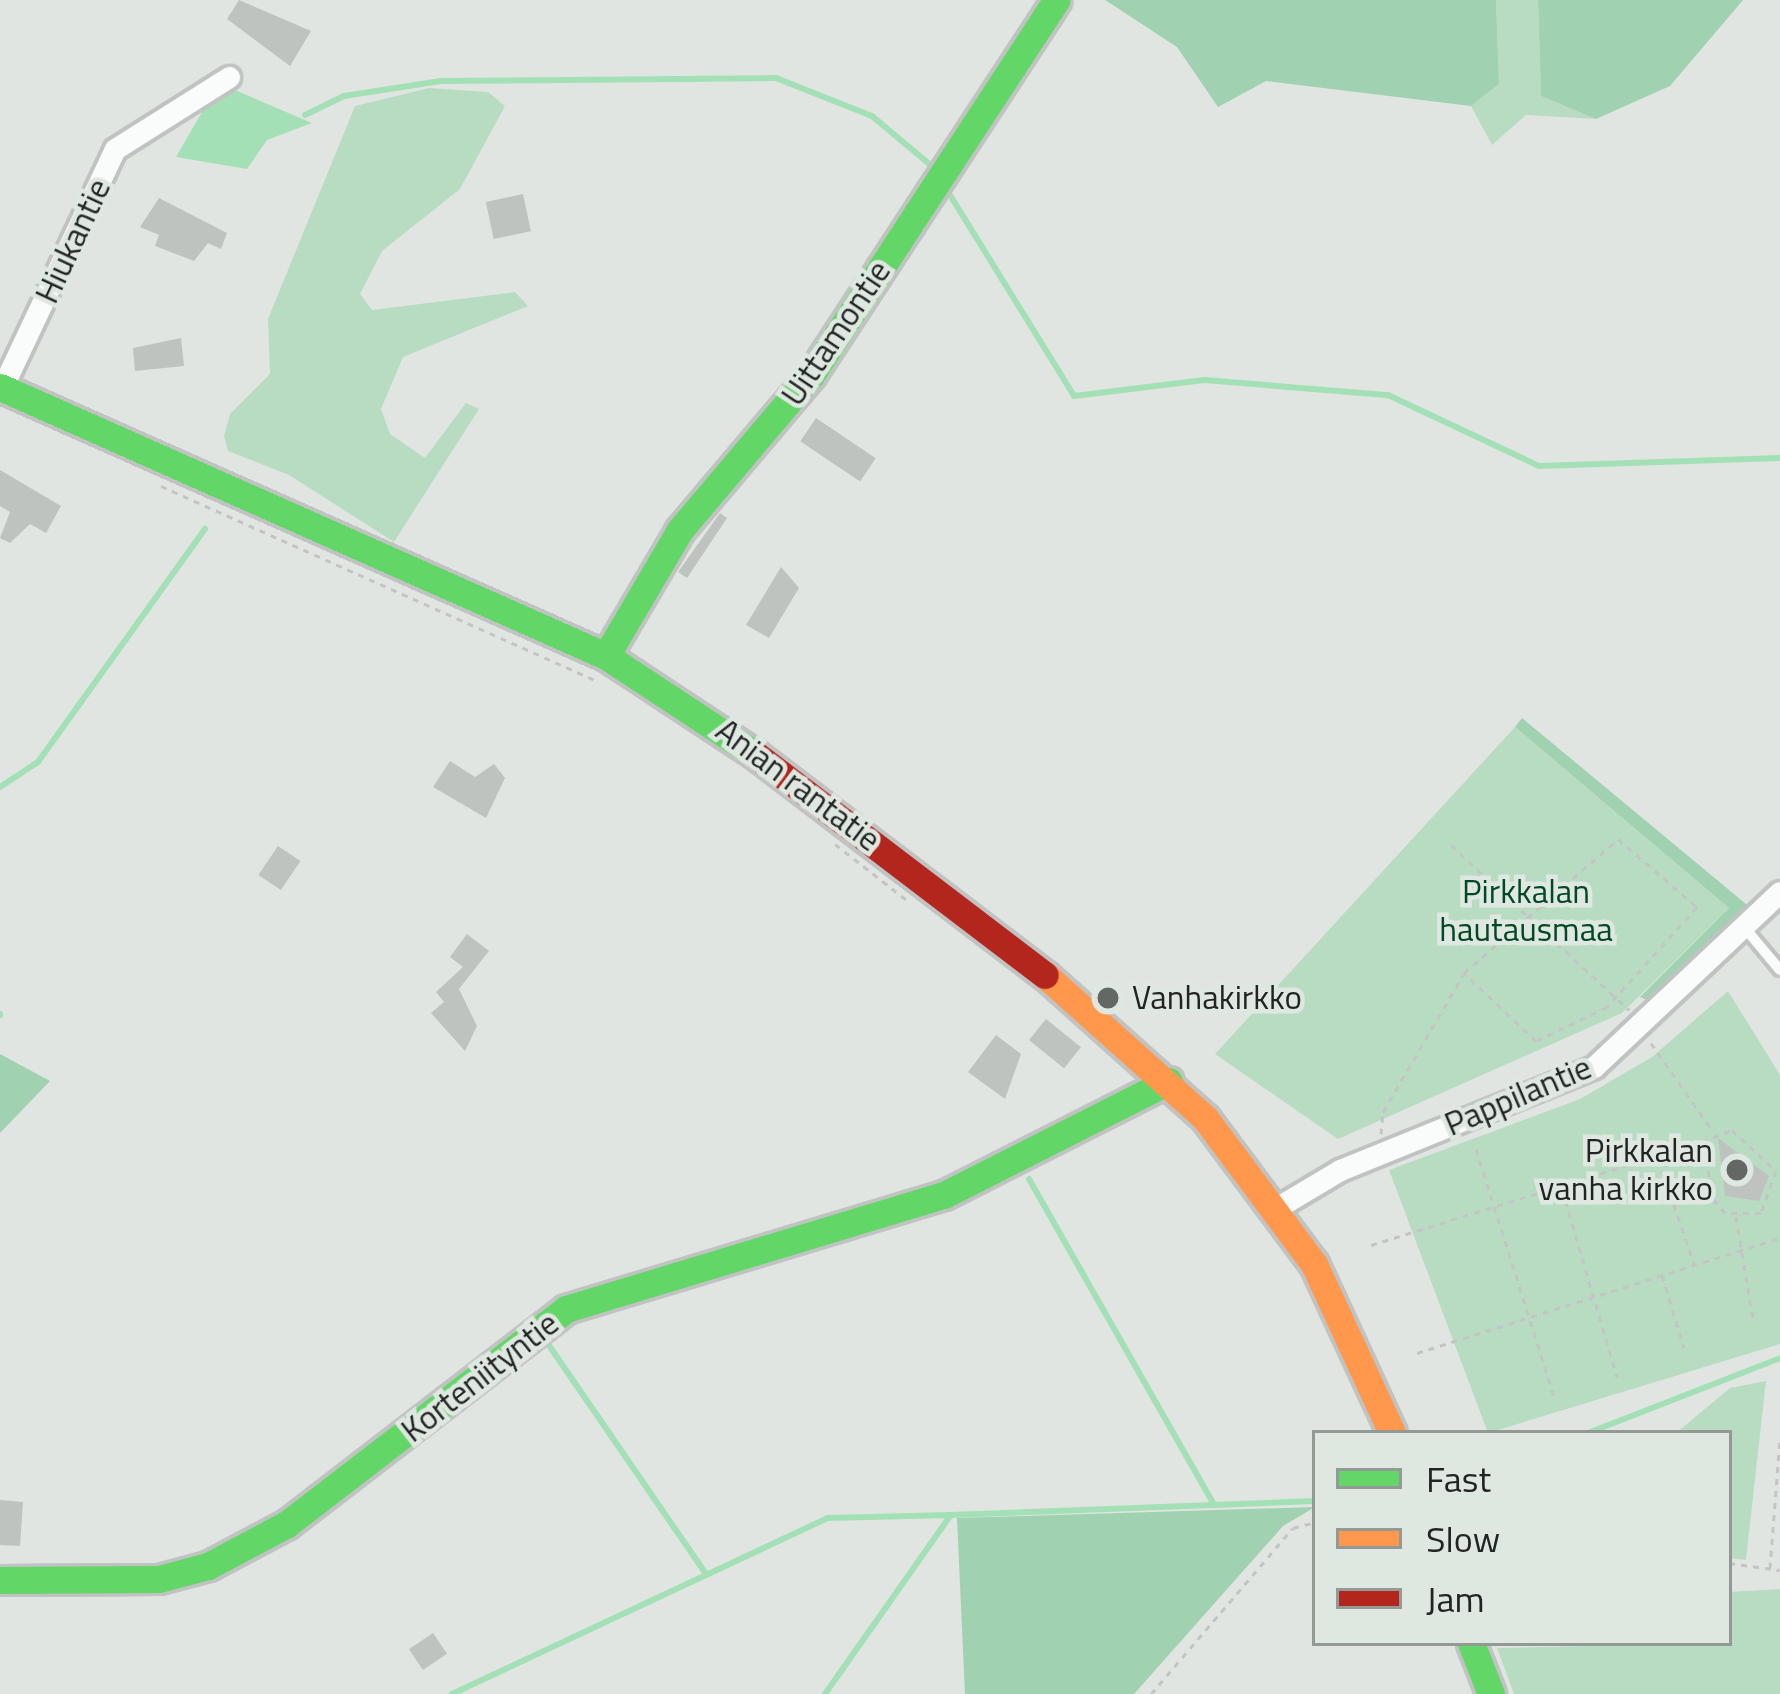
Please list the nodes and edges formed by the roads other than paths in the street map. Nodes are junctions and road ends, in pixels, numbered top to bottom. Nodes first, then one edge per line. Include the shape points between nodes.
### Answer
1 (1056, 0) edge
2 (229, 76) dead end
3 (1, 387) edge
4 (606, 656) junction
5 (1780, 892) edge
6 (1744, 927) junction
7 (1780, 970) edge
8 (1169, 1081) junction
9 (1278, 1207) junction
10 (1390, 1430) edge
11 (0, 1580) edge
12 (1472, 1646) edge
13 (1491, 1694) edge

1 - 4 street, Uittamontie via 811,375 680,530
2 - 3 street, Hiukantie via 116,149
3 - 4 street, Anian rantatie
4 - 8 street, Anian rantatie via 806,788
5 - 6 street, Pappilantie
6 - 7 lane
6 - 9 street, Pappilantie via 1594,1067 1387,1151
8 - 9 street, Anian rantatie
8 - 11 street, Korteniityntie via 1073,1139 944,1195 584,1300 287,1524 208,1566 159,1579
9 - 10 street, Anian rantatie
12 - 13 street

